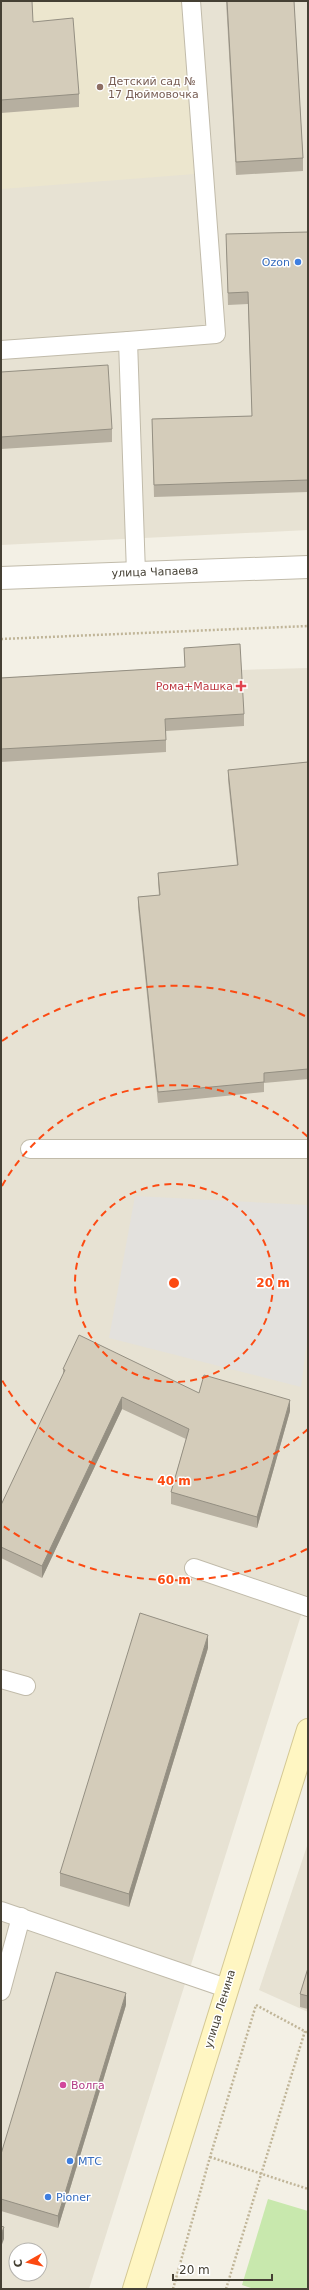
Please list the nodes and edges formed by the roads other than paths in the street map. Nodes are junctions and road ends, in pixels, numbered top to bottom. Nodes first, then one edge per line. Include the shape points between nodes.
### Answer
1 (190, 1) edge
2 (128, 341) junction
3 (1, 350) edge
4 (308, 567) edge
5 (136, 573) junction
6 (1, 578) edge
7 (30, 1149) dead end
8 (308, 1149) edge
9 (194, 1568) dead end
10 (308, 1607) edge
11 (1, 1679) edge
12 (26, 1686) dead end
13 (308, 1730) edge
14 (1, 1910) edge
15 (21, 1917) junction
16 (226, 1988) junction
17 (1, 1991) edge
18 (134, 2289) edge

1 - 2 lane via 216,334
2 - 3 lane
2 - 5 lane
4 - 5 street, улица Чапаева
5 - 6 street, улица Чапаева
7 - 8 lane
9 - 10 lane
11 - 12 lane
13 - 16 main road, улица Ленина
14 - 15 lane
15 - 16 lane
15 - 17 lane
16 - 18 main road, улица Ленина

